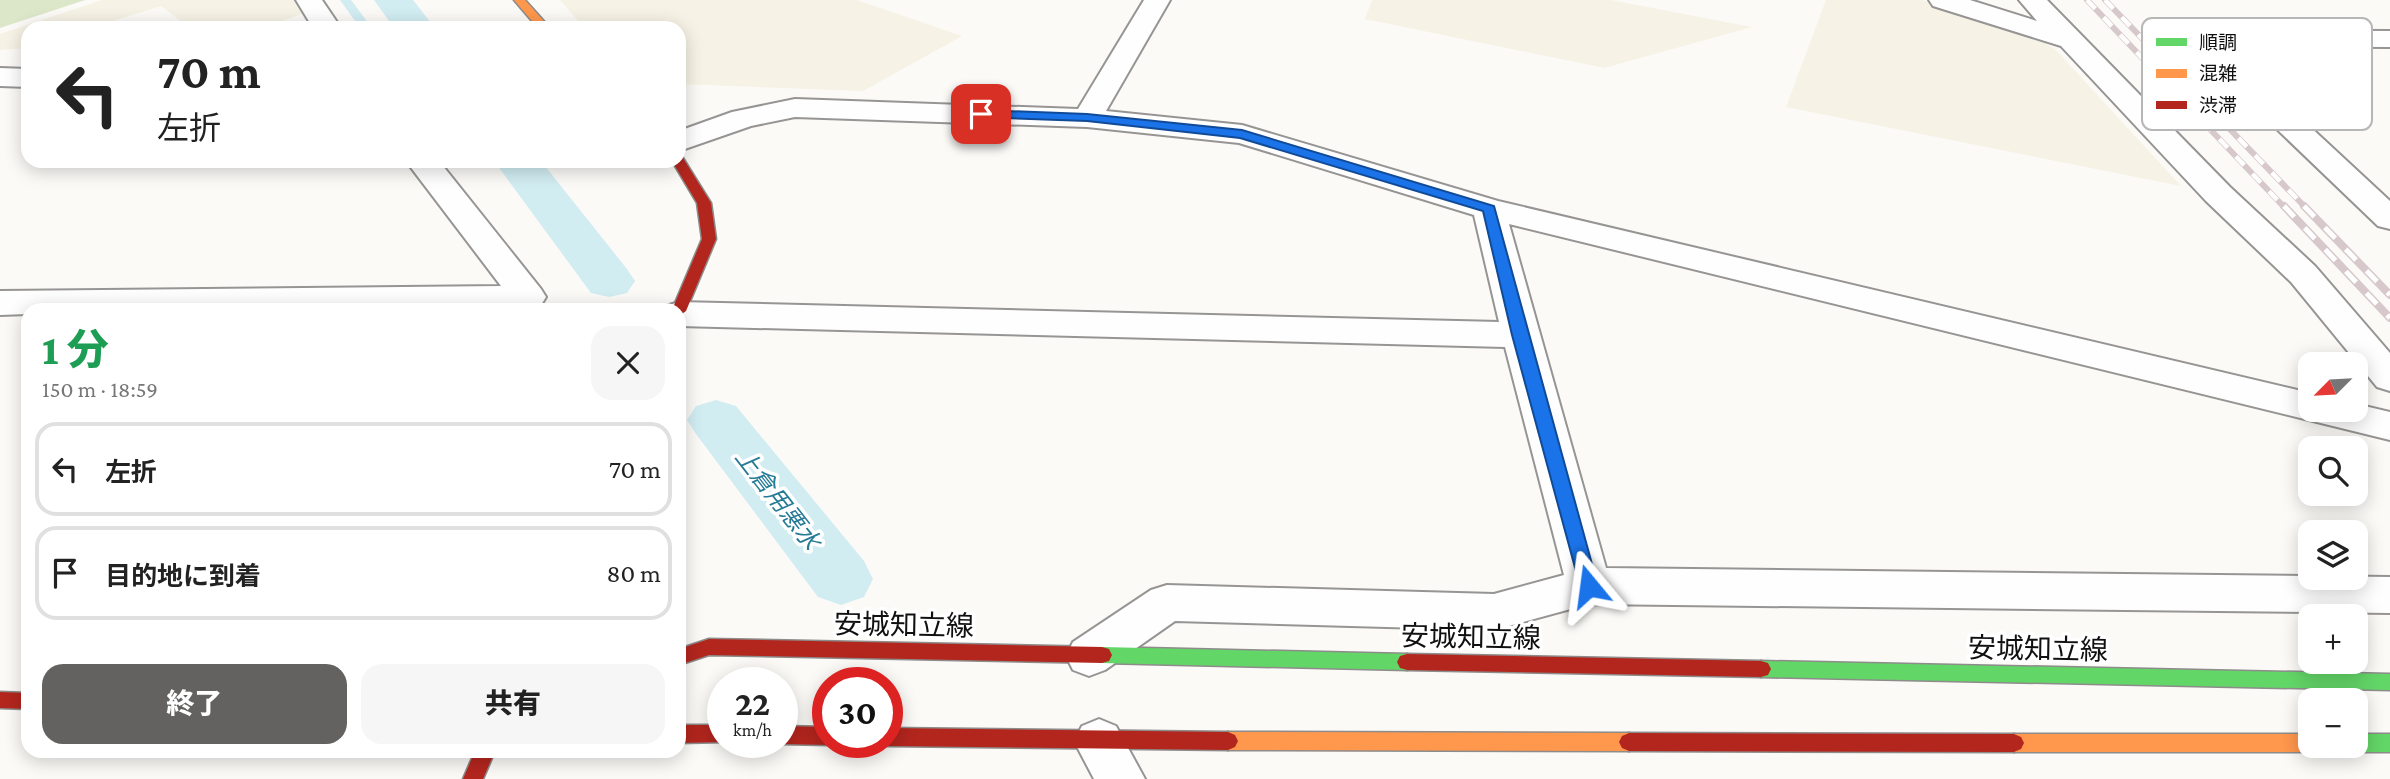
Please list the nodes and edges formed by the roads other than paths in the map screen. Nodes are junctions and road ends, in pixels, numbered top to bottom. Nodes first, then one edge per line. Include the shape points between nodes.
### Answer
1 (309, 0) edge
2 (519, 0) edge
3 (1157, 0) edge
4 (1942, 0) edge
5 (2032, 0) edge
6 (322, 21) edge
7 (538, 21) edge
8 (2372, 39) edge
9 (2390, 39) edge
10 (2068, 40) junction
11 (0, 77) edge
12 (21, 78) edge
13 (2142, 116) edge
14 (1087, 118) junction
15 (2156, 130) edge
16 (2296, 130) edge
17 (686, 139) edge
18 (427, 168) edge
19 (682, 168) edge
20 (1489, 209) junction
21 (2390, 219) edge
22 (0, 303) edge
23 (683, 303) edge
24 (686, 313) edge
25 (1520, 335) junction
26 (2390, 377) edge
27 (2298, 404) edge
28 (2368, 421) edge
29 (2390, 426) edge
30 (1589, 586) junction
31 (2390, 595) edge
32 (686, 655) edge
33 (1088, 656) junction
34 (2390, 682) edge
35 (0, 700) edge
36 (21, 701) edge
37 (686, 734) edge
38 (707, 734) edge
39 (903, 739) edge
40 (2298, 743) edge
41 (2368, 743) edge
42 (2390, 743) edge
43 (482, 758) edge
44 (1109, 760) edge
45 (473, 779) edge

1 - 6 street
2 - 7 main road
3 - 14 street
4 - 10 street
5 - 10 street
8 - 9 street
10 - 13 street
11 - 12 street
14 - 17 street via 796,108 743,118
14 - 20 street via 1242,134
15 - 26 street via 2303,274
16 - 21 street
18 - 22 street via 528,297
19 - 23 main road via 704,203 709,239
20 - 25 street
20 - 27 street
24 - 25 street
25 - 30 street
28 - 29 street
30 - 31 street
30 - 33 street via 1494,612 1167,603
32 - 33 main road, 安城知立線 via 709,647
33 - 34 main road, 安城知立線
35 - 36 main road
37 - 38 main road
39 - 44 main road
40 - 44 main road
41 - 42 main road
43 - 45 main road

